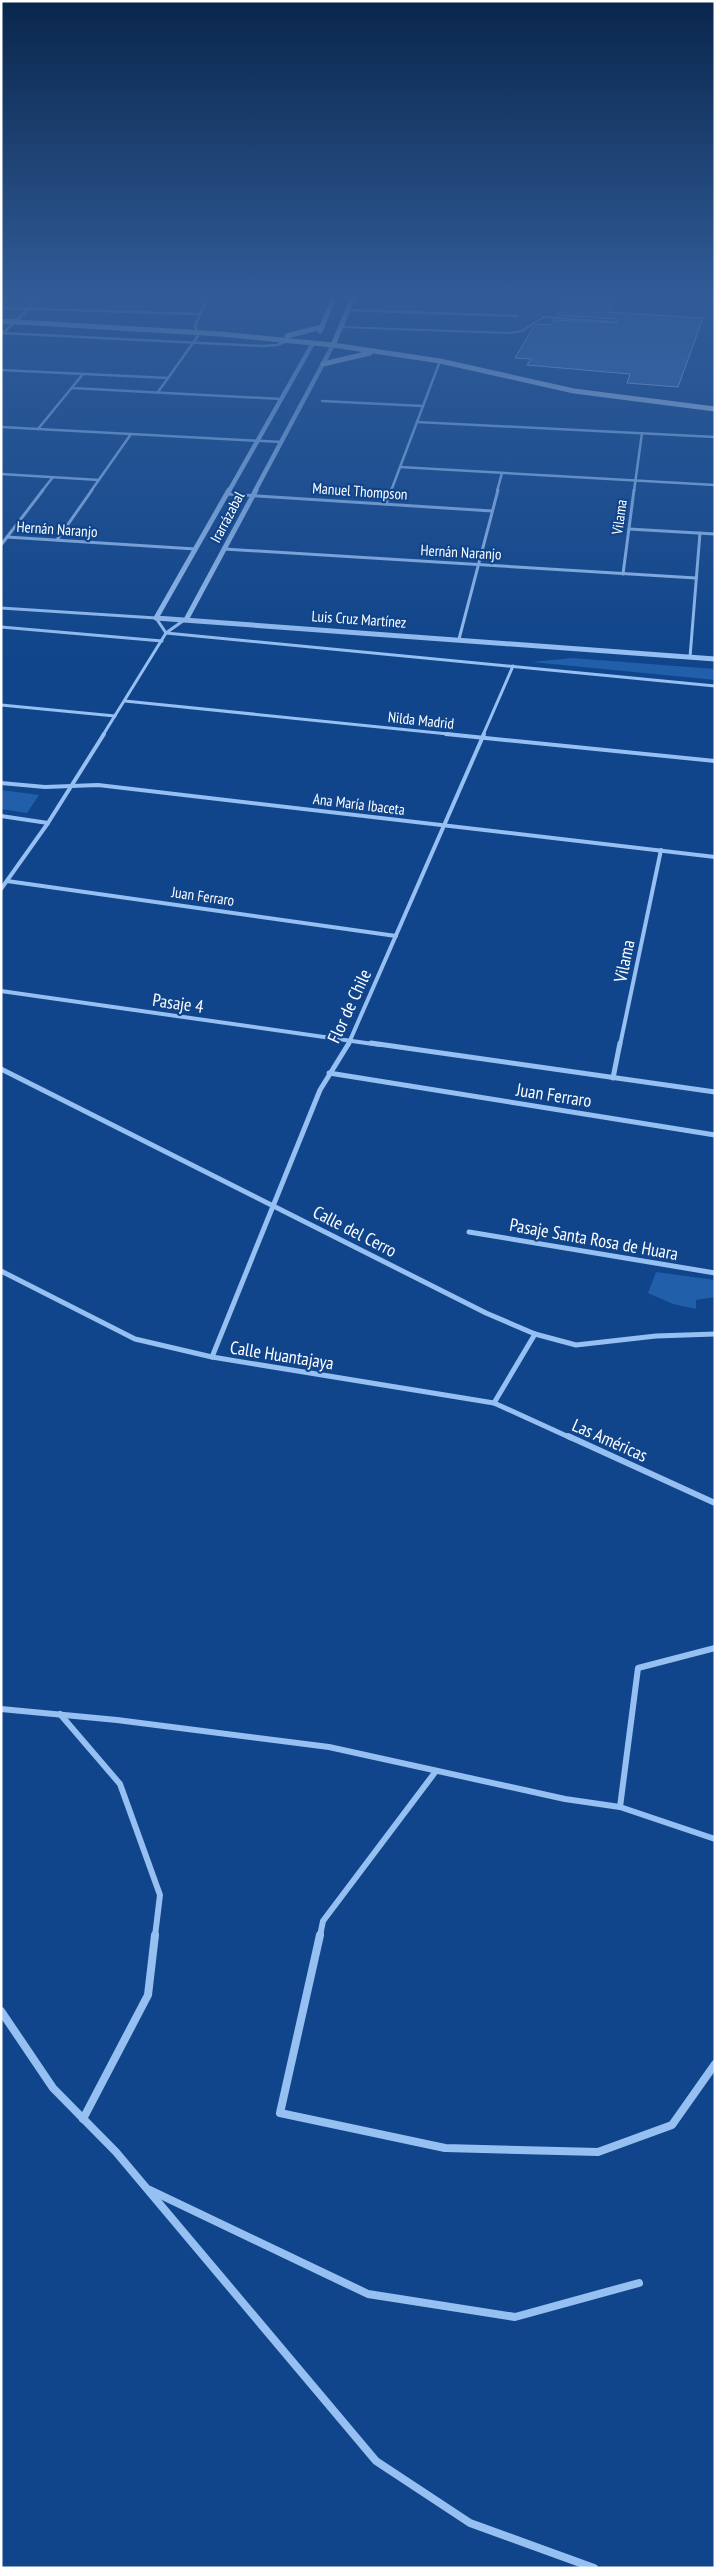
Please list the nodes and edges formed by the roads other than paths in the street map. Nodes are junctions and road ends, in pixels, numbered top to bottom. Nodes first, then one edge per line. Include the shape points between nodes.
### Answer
1 (47, 418) edge
2 (270, 418) edge
3 (294, 418) edge
4 (419, 418) edge
5 (417, 422) junction
6 (1, 427) edge
7 (38, 429) junction
8 (642, 433) junction
9 (131, 434) junction
10 (715, 437) edge
11 (257, 441) junction
12 (281, 442) junction
13 (400, 467) junction
14 (502, 473) junction
15 (1, 474) edge
16 (53, 478) junction
17 (99, 480) junction
18 (636, 480) junction
19 (715, 485) edge
20 (226, 494) junction
21 (252, 496) junction
22 (386, 504) junction
23 (492, 511) junction
24 (629, 529) junction
25 (700, 533) junction
26 (715, 534) edge
27 (7, 537) junction
28 (57, 540) junction
29 (1, 545) edge
30 (195, 549) junction
31 (224, 549) junction
32 (478, 565) junction
33 (623, 574) junction
34 (696, 578) junction
35 (1, 608) edge
36 (156, 618) junction
37 (187, 618) junction
38 (1, 628) edge
39 (166, 633) junction
40 (459, 639) junction
41 (162, 641) junction
42 (690, 658) junction
43 (715, 659) edge
44 (513, 666) junction
45 (715, 686) edge
46 (124, 701) junction
47 (1, 705) edge
48 (115, 716) junction
49 (482, 738) junction
50 (715, 761) edge
51 (1, 783) edge
52 (71, 786) junction
53 (1, 816) edge
54 (48, 823) junction
55 (444, 825) junction
56 (662, 850) junction
57 (715, 857) edge
58 (7, 880) junction
59 (1, 889) edge
60 (396, 936) junction
61 (1, 992) edge
62 (350, 1041) junction
63 (1, 1069) edge
64 (329, 1073) junction
65 (613, 1078) junction
66 (715, 1092) edge
67 (715, 1135) edge
68 (273, 1206) junction
69 (469, 1232) dead end
70 (1, 1271) edge
71 (715, 1273) edge
72 (535, 1334) junction
73 (715, 1334) edge
74 (212, 1357) junction
75 (494, 1403) junction
76 (715, 1503) edge
77 (715, 1648) edge
78 (1, 1709) edge
79 (60, 1714) junction
80 (436, 1771) junction
81 (620, 1807) junction
82 (715, 1839) edge
83 (1, 2011) edge
84 (715, 2064) edge
85 (83, 2119) junction
86 (147, 2189) junction
87 (639, 2283) dead end
88 (594, 2568) edge

1 - 7 street
2 - 11 street, Irarrázabal
3 - 12 street, Irarrázabal
4 - 5 street
5 - 8 street
5 - 13 street
6 - 7 street
7 - 9 street
8 - 10 street
8 - 18 street, Vilama
9 - 11 street
9 - 17 street
11 - 12 street
11 - 20 street, Irarrázabal
12 - 21 street, Irarrázabal
13 - 14 street
13 - 22 street
14 - 18 street
14 - 23 street
15 - 16 street
16 - 17 street
16 - 27 street
17 - 28 street
18 - 19 street
18 - 24 street, Vilama
20 - 21 street, Manuel Thompson
20 - 30 street, Irarrázabal
21 - 22 street, Manuel Thompson
21 - 31 street, Irarrázabal
22 - 23 street, Manuel Thompson
23 - 32 street
24 - 25 street
24 - 33 street, Vilama
25 - 26 street
25 - 34 street
27 - 28 street, Hernán Naranjo
27 - 29 street
28 - 30 street, Hernán Naranjo
30 - 36 street, Irarrázabal
31 - 32 street, Hernán Naranjo
31 - 37 street, Irarrázabal
32 - 33 street, Hernán Naranjo
32 - 40 street
33 - 34 street, Hernán Naranjo
34 - 42 street
35 - 36 street, Luis Cruz Martínez
36 - 37 street, Luis Cruz Martínez
36 - 39 street
37 - 39 street, Irarrázabal
37 - 40 street, Luis Cruz Martínez
38 - 41 street
39 - 41 street, Irarrázabal
39 - 44 street, Luis Cruz Martínez
40 - 42 street, Luis Cruz Martínez
41 - 46 street, Irarrázabal
42 - 43 street, Luis Cruz Martínez
44 - 45 street, Luis Cruz Martínez
44 - 49 street, Flor de Chile
46 - 48 street, Irarrázabal
46 - 49 street, Nilda Madrid
47 - 48 street
48 - 52 street, Irarrázabal
49 - 50 street, Nilda Madrid
49 - 55 street, Flor de Chile
51 - 52 street, Ana María Ibaceta
52 - 54 street, Irarrázabal
52 - 55 street, Ana María Ibaceta via 98,784
53 - 54 street
54 - 58 street, Irarrázabal
55 - 56 street, Ana María Ibaceta
55 - 60 street, Flor de Chile
56 - 57 street, Ana María Ibaceta
56 - 65 street, Vilama
58 - 59 street, Irarrázabal
58 - 60 street, Juan Ferraro
60 - 62 street, Flor de Chile
61 - 62 street, Pasaje 4
62 - 64 street, Flor de Chile
62 - 65 street, Juan Ferraro
63 - 68 street, Calle del Cerro
64 - 67 street, Juan Ferraro
64 - 68 street, Flor de Chile
65 - 66 street, Juan Ferraro
68 - 72 street, Calle del Cerro
68 - 74 street, Flor de Chile
69 - 71 street, Pasaje Santa Rosa de Huara
70 - 74 street, Calle Huantajaya via 135,1339
72 - 73 street, Calle del Cerro via 576,1345 656,1336
72 - 75 street
74 - 75 street, Calle Huantajaya
75 - 76 street, Las Américas
77 - 81 street via 638,1668
78 - 79 street
79 - 80 street via 329,1747
79 - 85 street via 120,1784 160,1895 148,1995
80 - 81 street via 565,1799
80 - 84 street via 323,1922 280,2113 445,2148 598,2152 672,2125
81 - 82 street
83 - 85 street via 53,2088
85 - 86 street
86 - 87 street via 368,2294 515,2317
86 - 88 street via 376,2461 470,2523

